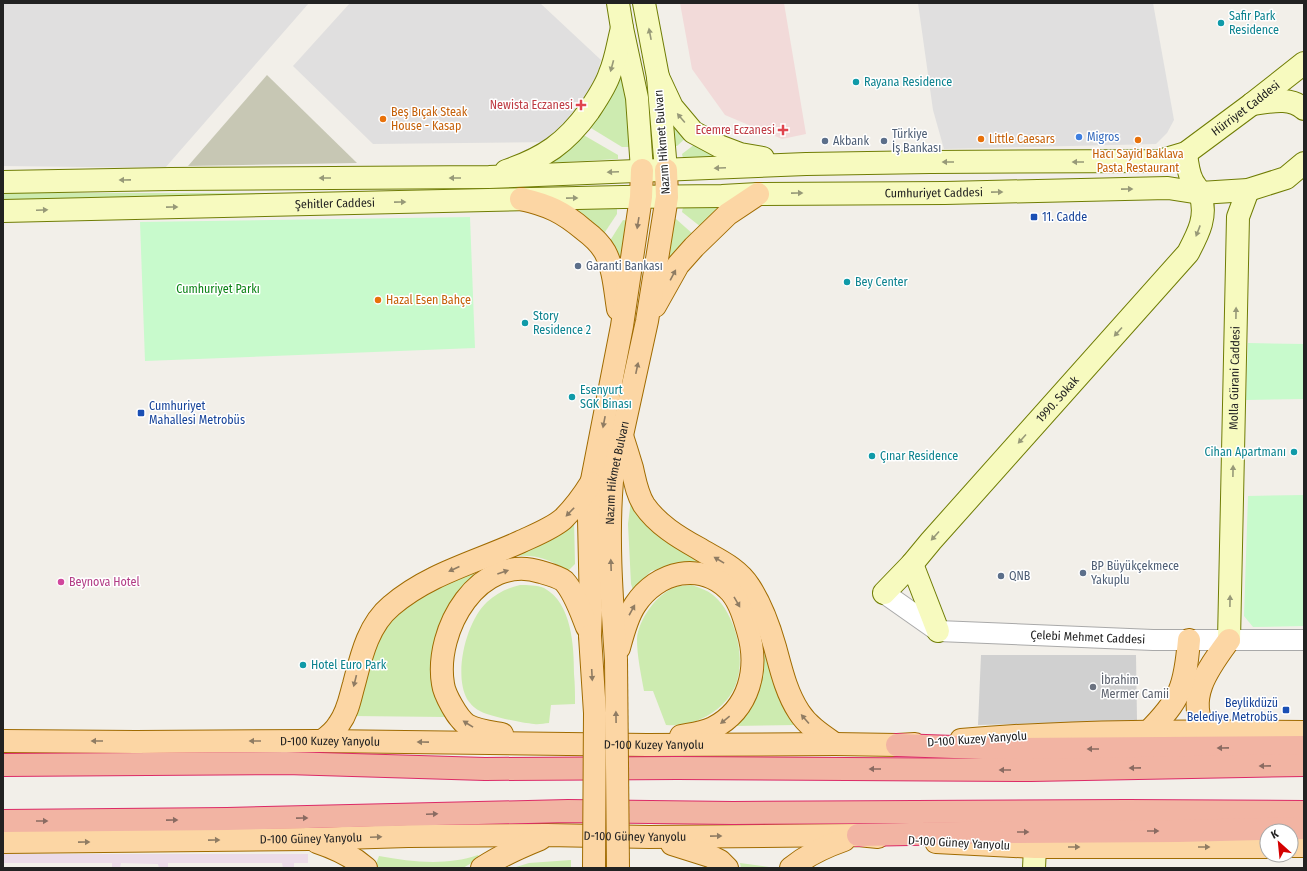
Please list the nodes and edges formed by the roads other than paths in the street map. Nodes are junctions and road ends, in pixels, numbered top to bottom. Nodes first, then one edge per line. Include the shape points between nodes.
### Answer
1 (618, 3) edge
2 (644, 3) edge
3 (622, 28) junction
4 (1304, 63) edge
5 (658, 77) junction
6 (1252, 104) junction
7 (1304, 108) edge
8 (1186, 153) junction
9 (1304, 163) edge
10 (806, 164) junction
11 (642, 170) junction
12 (666, 170) junction
13 (1295, 176) edge
14 (489, 178) junction
15 (3, 182) edge
16 (1248, 190) junction
17 (1200, 193) junction
18 (758, 194) junction
19 (642, 197) junction
20 (667, 197) junction
21 (521, 199) junction
22 (3, 211) edge
23 (647, 321) junction
24 (622, 326) junction
25 (622, 436) junction
26 (592, 480) junction
27 (912, 564) junction
28 (884, 593) joint
29 (938, 631) junction
30 (590, 636) junction
31 (1188, 640) junction
32 (1229, 640) junction
33 (1304, 640) edge
34 (616, 660) junction
35 (1206, 732) junction
36 (1304, 732) edge
37 (1147, 733) junction
38 (3, 741) edge
39 (322, 741) junction
40 (532, 742) junction
41 (835, 744) junction
42 (648, 745) junction
43 (898, 745) junction
44 (1304, 747) edge
45 (3, 765) edge
46 (1304, 765) edge
47 (1304, 812) edge
48 (3, 821) edge
49 (1304, 828) edge
50 (547, 835) junction
51 (858, 835) junction
52 (649, 837) junction
53 (309, 839) junction
54 (3, 842) edge
55 (1259, 846) edge
56 (1035, 858) edge
57 (366, 868) edge
58 (482, 868) edge
59 (594, 868) edge
60 (618, 868) edge
61 (727, 868) edge
62 (791, 868) edge

1 - 3 main road, Nazım Hikmet Bulvarı
5 -> 2 main road, Nazım Hikmet Bulvarı
3 - 11 main road, Nazım Hikmet Bulvarı via 637,98
3 -> 14 main road via 610,73 597,100 578,125 564,140 545,154
4 - 6 main road, Hürriyet Caddesi
10 -> 5 main road via 740,154 693,132 672,107
5 - 12 main road, Nazım Hikmet Bulvarı
6 - 7 main road via 1288,100
6 - 8 main road, Hürriyet Caddesi
8 -> 10 main road via 1159,161
8 - 17 main road via 1188,170
9 - 13 main road
10 -> 12 main road
11 - 12 main road, Şehitler Caddesi
11 -> 14 main road, Şehitler Caddesi
11 - 19 main road, Nazım Hikmet Bulvarı
12 - 20 main road, Nazım Hikmet Bulvarı
13 - 16 main road, Cumhuriyet Caddesi
14 -> 15 main road, Şehitler Caddesi
16 - 17 main road, Cumhuriyet Caddesi
32 -> 16 main road, Molla Gürani Caddesi via 1238,217
18 -> 17 main road, Cumhuriyet Caddesi via 1168,188
17 -> 27 main road, 1990. Sokak via 1203,210 1200,229 1188,253
18 - 20 main road, Cumhuriyet Caddesi
23 -> 18 main road via 678,265 728,214
19 - 20 main road, Şehitler Caddesi
21 -> 19 main road, Şehitler Caddesi
19 -> 24 main road, Nazım Hikmet Bulvarı
20 - 23 main road, Nazım Hikmet Bulvarı
22 -> 21 main road, Şehitler Caddesi
21 - 24 main road via 562,213 597,241 611,267
25 -> 23 main road, Nazım Hikmet Bulvarı
24 -> 26 main road, Nazım Hikmet Bulvarı
34 -> 25 main road, Nazım Hikmet Bulvarı via 611,584 610,507 612,481
41 -> 25 main road via 808,723 799,712 782,676 775,646 760,605 738,572 661,524 643,504 636,489
26 - 30 main road via 589,519
26 -> 39 main road via 575,507 562,520 502,550 459,566 422,584 389,607 370,633 344,716 335,730
27 - 28 main road, 1990. Sokak
27 - 29 main road
28 - 29 street
29 - 31 street, Çelebi Mehmet Caddesi
40 -> 30 main road via 480,731 467,725 458,717 448,699 441,668 445,642 463,602 476,587 492,576 511,569 532,569 563,580 573,596
30 -> 59 main road, bridge via 595,714
31 - 32 street, Çelebi Mehmet Caddesi
31 - 37 main road via 1185,678 1181,691 1165,714
32 - 33 street, Çelebi Mehmet Caddesi
32 - 35 main road via 1210,665 1199,692 1198,714
34 -> 42 main road via 623,632 635,605 645,592 672,576 695,573 720,582 732,593 743,615 753,657 751,680 741,703 724,721 713,728
60 -> 34 main road, bridge
35 - 36 main road, D-100 Kuzey Yanyolu
35 - 37 main road, D-100 Kuzey Yanyolu
37 - 43 main road, D-100 Kuzey Yanyolu via 1077,733
39 -> 38 main road, D-100 Kuzey Yanyolu
40 -> 39 main road, D-100 Kuzey Yanyolu via 485,744
40 - 42 main road, D-100 Kuzey Yanyolu
41 - 42 main road, D-100 Kuzey Yanyolu
41 - 43 main road, D-100 Kuzey Yanyolu
44 -> 43 highway via 1011,749
46 -> 45 highway via 1023,770 492,769 286,763
48 -> 47 highway via 568,811
51 -> 49 highway
50 - 52 main road, D-100 Güney Yanyolu
53 -> 50 main road, D-100 Güney Yanyolu
50 - 58 main road
52 -> 51 main road, D-100 Güney Yanyolu
51 - 56 main road, D-100 Güney Yanyolu
51 - 62 main road via 812,852
52 - 61 main road via 704,853 720,861
54 -> 53 main road, D-100 Güney Yanyolu
53 - 57 main road via 346,854
56 -> 55 main road, D-100 Güney Yanyolu

